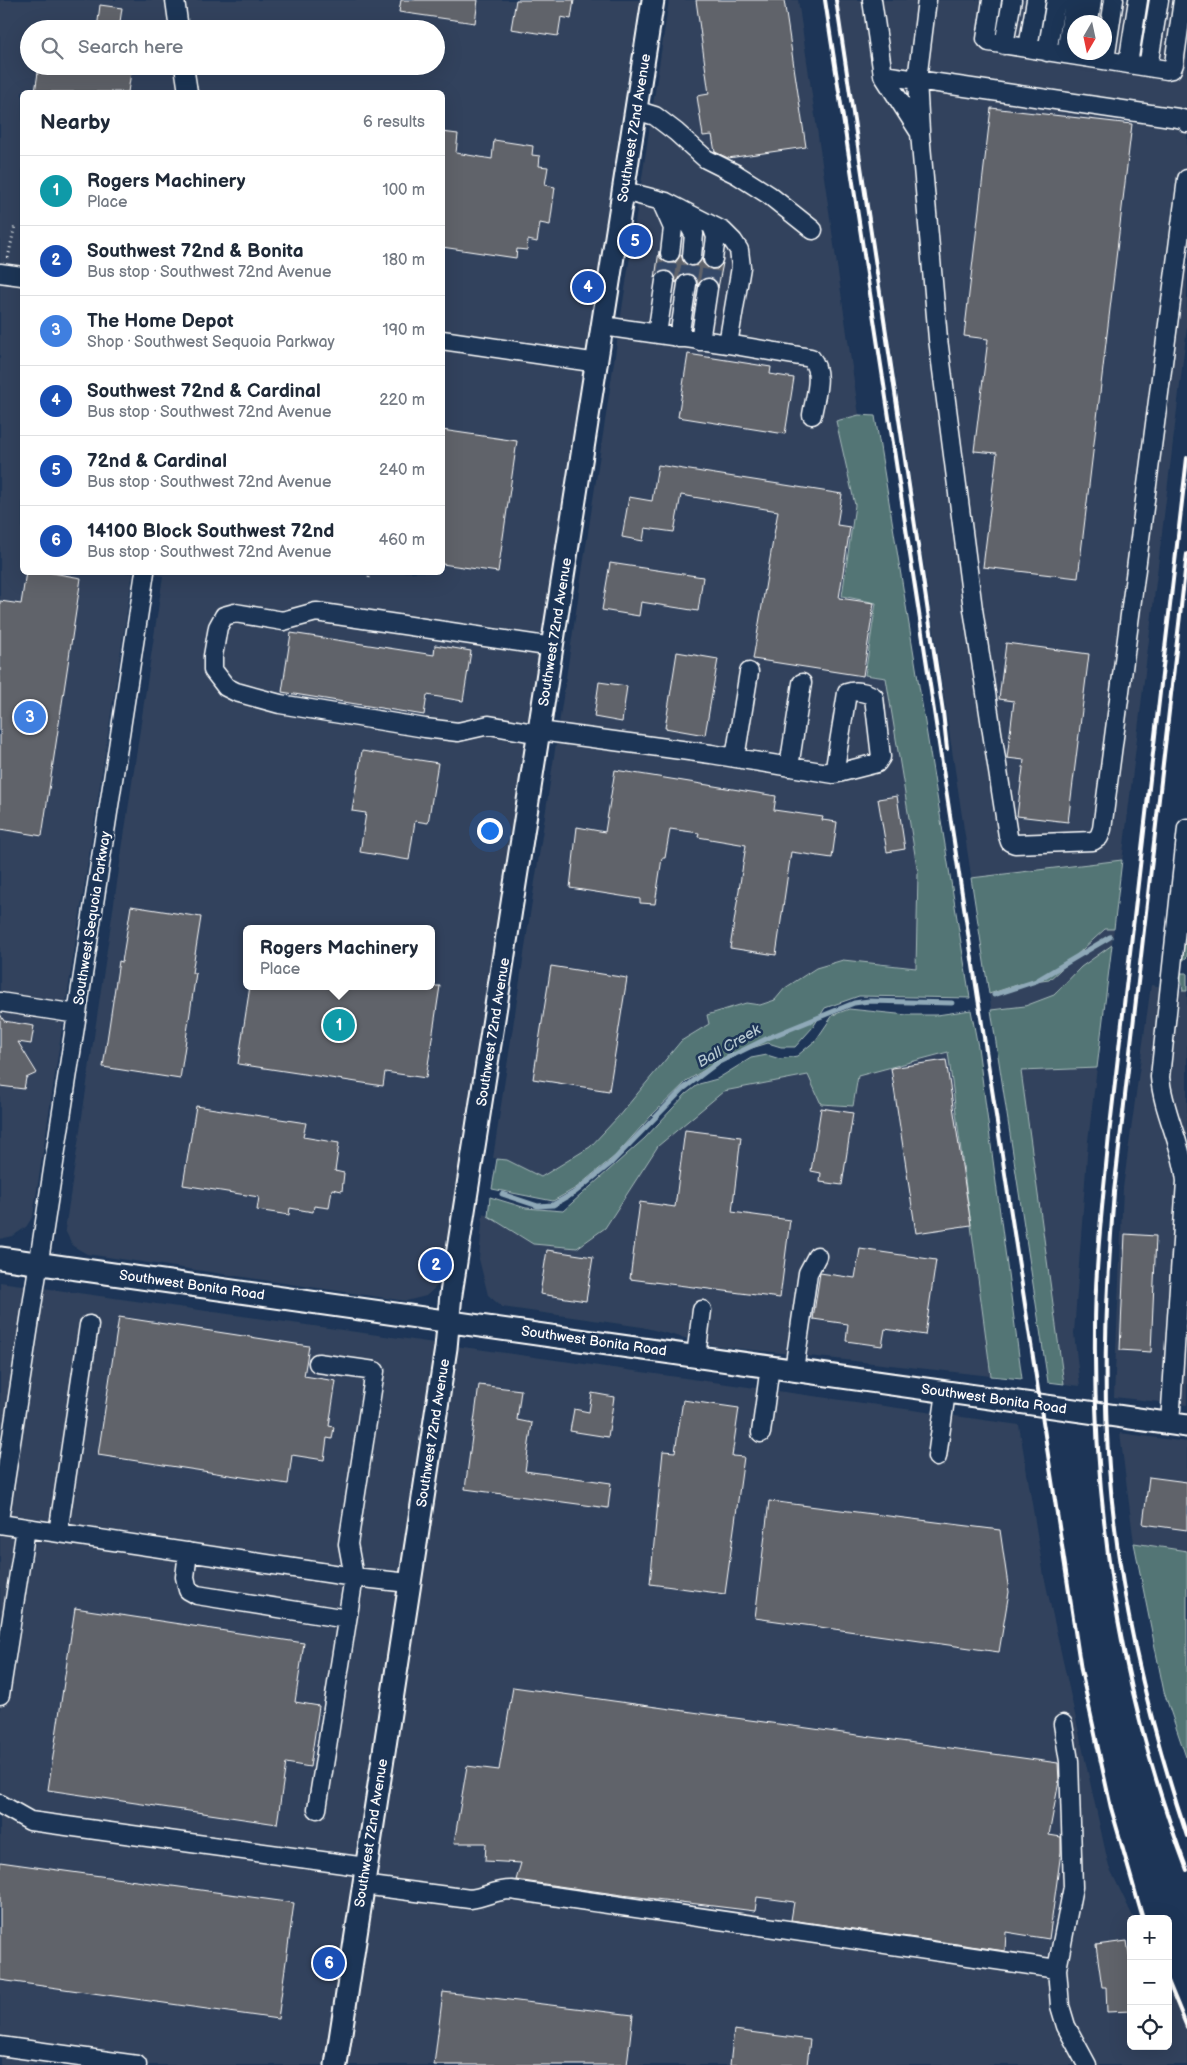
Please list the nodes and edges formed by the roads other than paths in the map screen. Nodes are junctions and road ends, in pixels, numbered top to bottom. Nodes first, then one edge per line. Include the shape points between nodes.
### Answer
1 (175, 0) edge
2 (653, 0) edge
3 (872, 0) edge
4 (927, 0) edge
5 (992, 0) edge
6 (1012, 0) edge
7 (1036, 0) edge
8 (1056, 0) edge
9 (1074, 0) edge
10 (1092, 0) edge
11 (1114, 0) edge
12 (1138, 0) edge
13 (1159, 0) edge
14 (1183, 0) edge
15 (1090, 15) edge
16 (1112, 15) edge
17 (178, 20) edge
18 (1004, 45) junction
19 (1028, 48) junction
20 (1047, 52) junction
21 (1066, 54) joint
22 (1105, 60) edge
23 (1128, 64) junction
24 (1148, 67) junction
25 (185, 75) edge
26 (883, 75) junction
27 (918, 80) junction
28 (188, 90) edge
29 (636, 110) junction
30 (1187, 123) edge
31 (920, 134) junction
32 (1187, 179) edge
33 (624, 192) junction
34 (676, 207) junction
35 (712, 226) junction
36 (813, 230) dead end
37 (692, 256) junction
38 (2, 273) edge
39 (20, 276) edge
40 (603, 326) junction
41 (679, 337) junction
42 (445, 340) edge
43 (728, 344) junction
44 (598, 363) junction
45 (812, 415) dead end
46 (144, 575) edge
47 (553, 646) junction
48 (749, 672) dead end
49 (802, 683) dead end
50 (540, 732) junction
51 (735, 758) junction
52 (788, 767) junction
53 (834, 774) junction
54 (1187, 828) edge
55 (0, 1002) edge
56 (77, 1014) junction
57 (817, 1256) dead end
58 (0, 1258) edge
59 (39, 1264) junction
60 (702, 1310) dead end
61 (449, 1321) junction
62 (88, 1325) dead end
63 (696, 1356) junction
64 (318, 1363) dead end
65 (770, 1366) junction
66 (794, 1370) junction
67 (946, 1392) junction
68 (1178, 1424) edge
69 (761, 1434) dead end
70 (937, 1457) dead end
71 (0, 1514) edge
72 (0, 1524) edge
73 (26, 1528) junction
74 (58, 1533) junction
75 (188, 1552) junction
76 (354, 1577) junction
77 (409, 1583) junction
78 (347, 1618) junction
79 (0, 1694) edge
80 (1063, 1724) dead end
81 (0, 1804) edge
82 (317, 1809) dead end
83 (364, 1876) junction
84 (1056, 1969) junction
85 (0, 2046) edge
86 (137, 2065) edge
87 (336, 2065) edge
88 (1087, 2065) edge

1 - 17 street
2 - 29 main road, Southwest 72nd Avenue
3 - 26 street
4 - 27 street
5 - 18 street via 986,39
6 - 18 street
7 - 19 street
8 - 20 street
9 - 21 street
10 - 15 street
11 - 16 street
12 - 23 street
13 - 24 street
14 - 24 street via 1172,69
18 - 19 street
19 - 20 street
20 - 21 street
22 - 23 street
23 - 24 street
25 - 28 street
26 - 27 street
26 - 31 street
27 - 30 street via 1178,118
27 - 31 street
29 - 33 main road, Southwest 72nd Avenue
29 - 36 street via 655,116 706,159 769,195
31 - 32 street via 938,338 974,609 1008,836 1015,844 1093,841 1102,829
33 - 34 street
33 - 40 main road, Southwest 72nd Avenue
34 - 35 street
34 - 37 street via 673,228
34 - 37 street via 704,236
35 - 37 street via 716,237
35 - 43 street via 733,241 741,259
38 - 39 street
40 - 41 street
40 - 44 main road, Southwest 72nd Avenue
41 - 41 street via 687,284
41 - 43 street
42 - 44 street
43 - 45 street via 811,358 816,364 818,377
44 - 47 main road, Southwest 72nd Avenue
46 - 56 street, Southwest Sequoia Parkway
47 - 50 main road, Southwest 72nd Avenue
47 - 50 street via 316,612 283,621 235,613 224,616 218,627 213,656 213,670 226,687 280,704 458,732 489,726
48 - 51 street
49 - 52 street
50 - 51 street
50 - 61 main road, Southwest 72nd Avenue
51 - 52 street
52 - 53 street
53 - 53 street via 877,763 881,757 874,697 869,693 847,693
54 - 68 street via 1160,1077 1161,1094 1183,1158 1186,1180
55 - 56 street
56 - 59 street, Southwest Sequoia Parkway
57 - 66 street via 808,1273
58 - 59 main road, Southwest Bonita Road
59 - 61 main road, Southwest Bonita Road
59 - 71 street, Southwest Sequoia Parkway
60 - 63 street
61 - 63 main road, Southwest Bonita Road
61 - 77 main road, Southwest 72nd Avenue
62 - 74 street
63 - 65 main road, Southwest Bonita Road
64 - 76 street via 375,1371 348,1544
65 - 66 main road, Southwest Bonita Road
65 - 69 street
66 - 67 main road, Southwest Bonita Road
67 - 68 main road, Southwest Bonita Road
67 - 70 street
72 - 73 street
73 - 74 street
73 - 79 street
74 - 75 street
75 - 76 street
75 - 78 street via 185,1577 188,1590 197,1595
76 - 77 street
76 - 78 street
77 - 83 main road, Southwest 72nd Avenue
78 - 82 street
80 - 84 street via 1070,1761 1073,1887
81 - 83 street via 30,1821
83 - 84 street via 470,1899 498,1890 511,1890
83 - 87 main road, Southwest 72nd Avenue
84 - 88 street via 1066,2026
85 - 86 street

